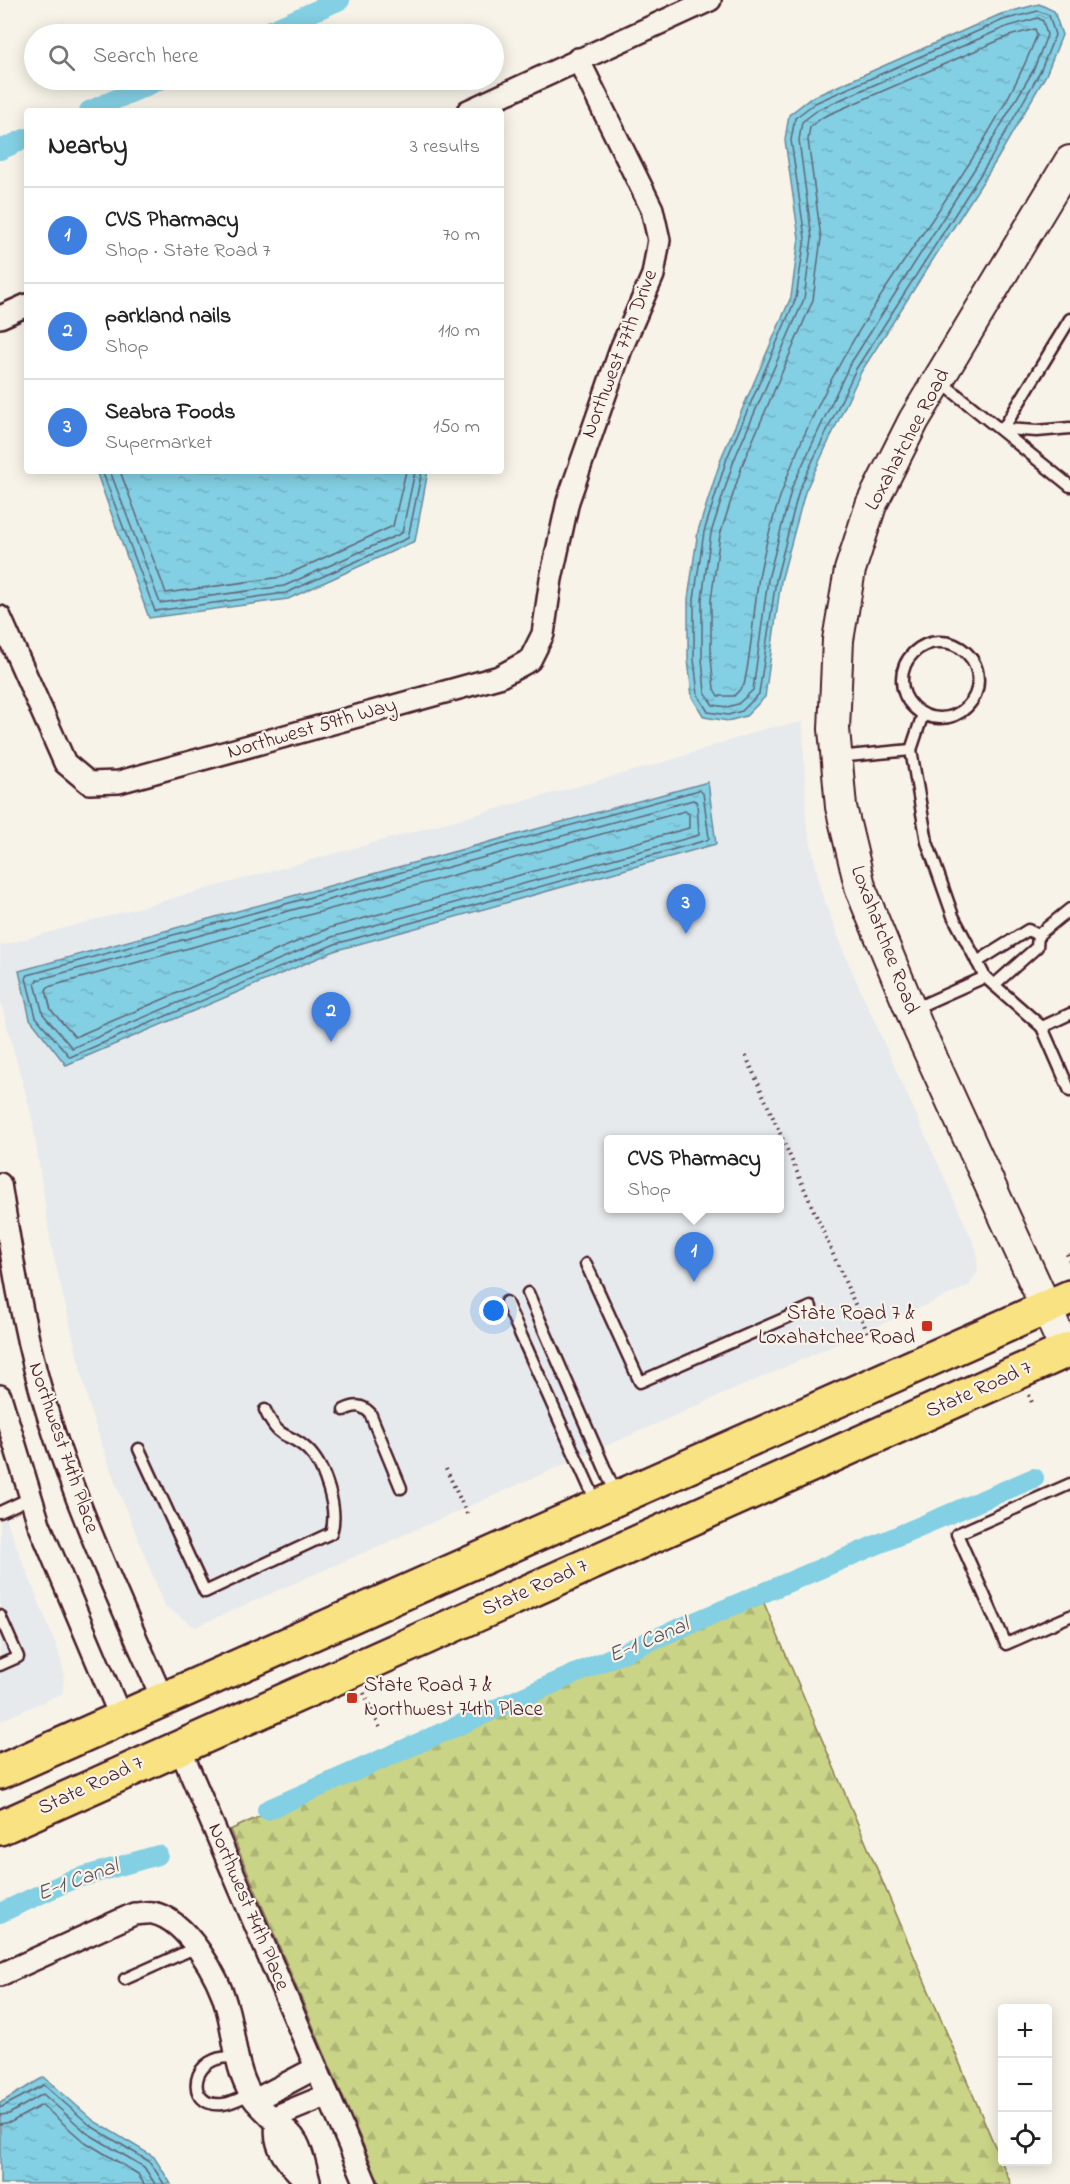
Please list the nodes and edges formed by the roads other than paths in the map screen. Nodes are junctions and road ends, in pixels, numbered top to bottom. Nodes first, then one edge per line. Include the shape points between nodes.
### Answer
1 (710, 0) edge
2 (578, 59) junction
3 (474, 108) edge
4 (1070, 161) edge
5 (24, 306) edge
6 (0, 316) edge
7 (1070, 318) edge
8 (1064, 337) edge
9 (938, 380) junction
10 (1070, 428) edge
11 (1003, 429) junction
12 (1070, 486) edge
13 (1, 624) edge
14 (530, 660) joint
15 (923, 714) junction
16 (911, 750) junction
17 (837, 757) junction
18 (1070, 909) edge
19 (1038, 934) junction
20 (977, 962) junction
21 (985, 978) junction
22 (994, 985) junction
23 (910, 1010) junction
24 (1070, 1014) edge
25 (1042, 1027) junction
26 (1070, 1091) edge
27 (0, 1184) edge
28 (586, 1264) dead end
29 (528, 1293) dead end
30 (506, 1302) dead end
31 (1058, 1302) edge
32 (811, 1307) dead end
33 (1069, 1353) edge
34 (0, 1396) edge
35 (265, 1410) dead end
36 (344, 1410) dead end
37 (139, 1449) dead end
38 (1070, 1484) edge
39 (401, 1488) dead end
40 (30, 1498) junction
41 (608, 1504) junction
42 (0, 1512) edge
43 (0, 1616) edge
44 (1070, 1616) edge
45 (271, 1652) junction
46 (0, 1665) edge
47 (163, 1700) junction
48 (121, 1718) junction
49 (179, 1746) junction
50 (0, 1772) edge
51 (67, 1798) junction
52 (0, 1828) edge
53 (197, 1947) junction
54 (0, 1975) edge
55 (124, 1979) dead end
56 (238, 2058) junction
57 (316, 2068) junction
58 (328, 2095) junction
59 (253, 2097) junction
60 (275, 2121) junction
61 (309, 2184) edge
62 (366, 2184) edge

1 - 2 street
2 - 3 street
2 - 14 street, Northwest 77th Drive via 652,209 659,240 653,275 621,349 568,501 543,634
4 - 9 main road, Loxahatchee Road
5 - 6 street
7 - 8 lane
8 - 11 lane
9 - 11 lane
9 - 17 main road, Loxahatchee Road via 871,505 850,570 838,640 834,729
10 - 11 lane
11 - 12 lane
13 - 14 street, Northwest 59th Way via 65,763 89,783 119,782 499,677
15 - 15 lane via 934,718 953,716 975,696 978,678 973,660 954,645 928,644 909,659 902,683 906,696
15 - 16 lane
16 - 17 lane
16 - 20 lane via 927,842 952,916
17 - 23 main road, Loxahatchee Road via 841,807 861,890
18 - 19 lane
19 - 20 lane via 1028,930
19 - 22 lane via 1037,947
20 - 21 lane
21 - 22 lane
21 - 23 lane
22 - 25 lane
23 - 31 main road, Loxahatchee Road
24 - 25 lane
25 - 26 lane
27 - 47 street, Northwest 74th Place via 30,1351 49,1420 98,1550
28 - 32 lane via 640,1382
29 - 41 lane
30 - 41 lane
31 - 33 main road, Loxahatchee Road
31 - 41 main road
33 - 49 main road, State Road 7
34 - 40 street, Northwest 74th Place
35 - 37 lane via 273,1427 310,1452 330,1492 334,1522 331,1533 205,1592
36 - 39 lane via 363,1406 370,1413
38 - 44 lane via 957,1534 1006,1644
40 - 42 lane
40 - 48 street, Northwest 74th Place
41 - 45 main road
43 - 46 lane via 18,1657
45 - 47 main road
45 - 49 main road via 201,1707 188,1723
47 - 48 main road
47 - 51 main road via 160,1719 142,1741
48 - 50 main road
49 - 51 main road, State Road 7
49 - 57 street, Northwest 74th Place
51 - 52 main road, State Road 7
53 - 54 street via 170,1920 152,1913 134,1914
53 - 55 lane
53 - 56 street via 227,2006
56 - 59 street
56 - 59 lane via 209,2061 200,2069 197,2088 201,2097 215,2104
57 - 58 street, Northwest 74th Place
57 - 59 street
58 - 60 street
58 - 62 street, Northwest 74th Place
59 - 60 street
60 - 61 street via 293,2134

